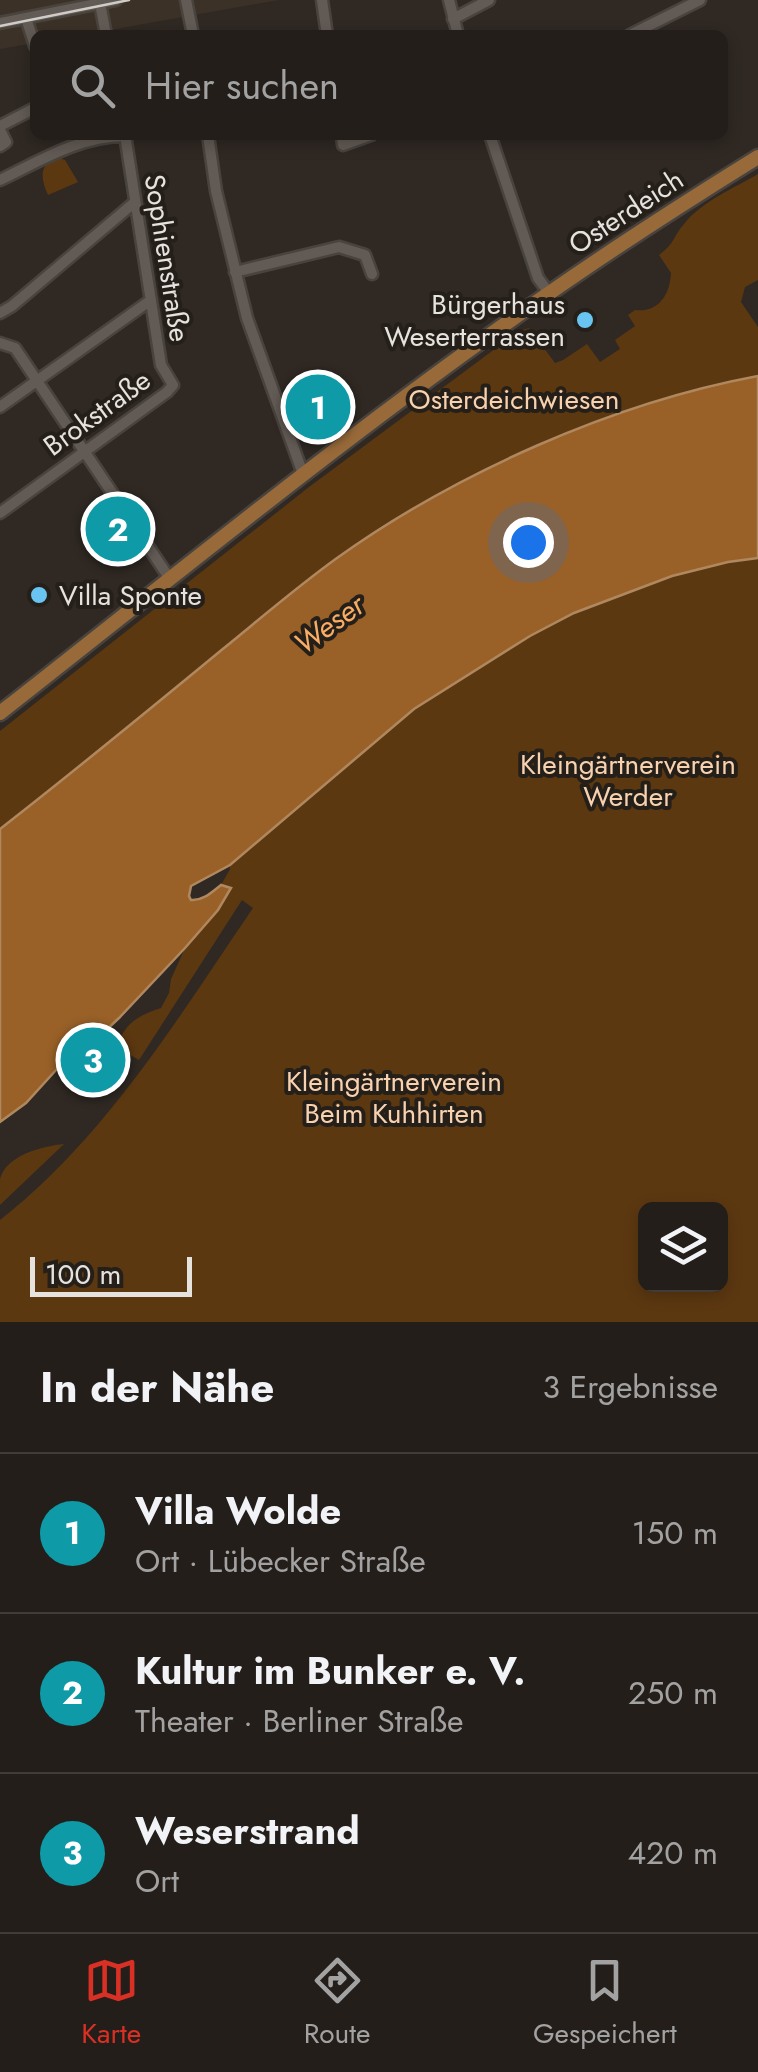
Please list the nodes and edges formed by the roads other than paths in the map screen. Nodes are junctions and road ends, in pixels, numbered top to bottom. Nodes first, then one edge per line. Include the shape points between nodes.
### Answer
1 (116, 0) edge
2 (186, 0) edge
3 (322, 0) edge
4 (447, 0) edge
5 (489, 0) edge
6 (700, 0) edge
7 (100, 4) junction
8 (26, 18) junction
9 (454, 18) junction
10 (0, 23) edge
11 (30, 30) edge
12 (105, 30) edge
13 (192, 30) edge
14 (326, 30) edge
15 (457, 30) edge
16 (640, 30) edge
17 (30, 111) edge
18 (0, 128) edge
19 (92, 140) edge
20 (126, 140) edge
21 (209, 140) edge
22 (492, 140) edge
23 (0, 146) edge
24 (758, 157) edge
25 (0, 180) edge
26 (135, 202) junction
27 (235, 272) junction
28 (372, 274) dead end
29 (548, 294) junction
30 (151, 300) junction
31 (0, 313) edge
32 (0, 344) edge
33 (36, 381) junction
34 (173, 386) joint
35 (0, 407) edge
36 (84, 451) junction
37 (303, 474) junction
38 (0, 512) edge
39 (170, 579) junction
40 (0, 713) edge

1 - 7 street
2 - 13 street
3 - 14 street
4 - 9 street
5 - 9 street
6 - 16 street
7 - 8 street
7 - 12 street
8 - 10 street
8 - 11 street
9 - 15 street
17 - 18 street
18 - 23 street via 6,142
19 - 25 street
20 - 26 street, Sophienstraße
21 - 27 street
22 - 29 street
24 - 29 main road, Osterdeich
26 - 30 street, Sophienstraße
26 - 31 street
27 - 28 street via 339,248 365,255
27 - 37 street
29 - 37 main road, Osterdeich
30 - 33 street
30 - 34 street, Sophienstraße via 161,365
32 - 33 street via 16,348
33 - 35 street
33 - 36 street
34 - 36 street, Brokstraße
36 - 38 street, Brokstraße
36 - 39 street
37 - 39 main road, Osterdeich
39 - 40 main road, Osterdeich

